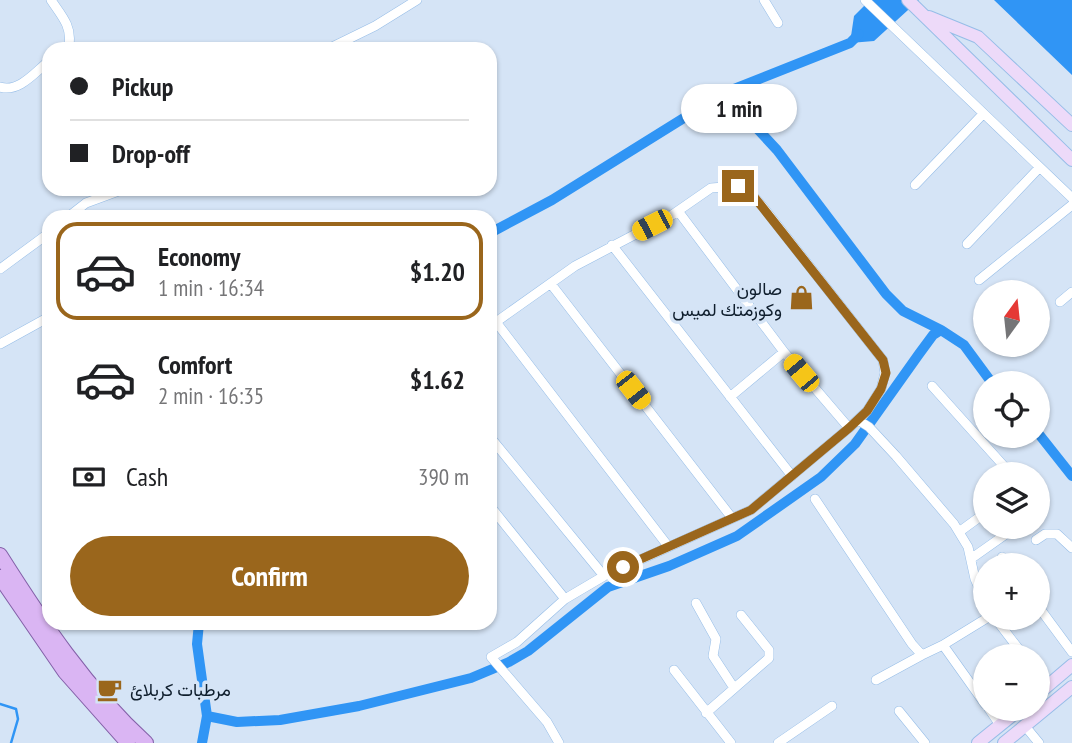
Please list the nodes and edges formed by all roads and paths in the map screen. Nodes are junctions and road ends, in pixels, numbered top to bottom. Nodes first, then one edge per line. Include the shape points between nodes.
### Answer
1 (51, 0) edge
2 (417, 0) edge
3 (764, 0) edge
4 (865, 0) edge
5 (916, 8) edge
6 (778, 23) dead end
7 (69, 42) edge
8 (343, 42) edge
9 (42, 67) edge
10 (0, 88) edge
11 (983, 114) junction
12 (1072, 125) edge
13 (1072, 160) edge
14 (1039, 168) junction
15 (915, 185) dead end
16 (105, 196) edge
17 (1072, 198) edge
18 (1072, 205) edge
19 (77, 210) edge
20 (678, 211) junction
21 (42, 238) edge
22 (967, 244) dead end
23 (612, 245) junction
24 (0, 269) edge
25 (979, 280) dead end
26 (551, 284) junction
27 (1072, 292) edge
28 (1060, 302) dead end
29 (42, 321) edge
30 (497, 321) edge
31 (497, 323) edge
32 (0, 344) edge
33 (784, 352) junction
34 (932, 386) dead end
35 (730, 397) junction
36 (863, 423) junction
37 (849, 428) junction
38 (497, 446) edge
39 (1001, 462) edge
40 (792, 476) junction
41 (815, 499) dead end
42 (497, 515) edge
43 (732, 518) junction
44 (973, 522) edge
45 (959, 532) junction
46 (999, 539) edge
47 (1036, 540) dead end
48 (668, 546) junction
49 (1072, 548) edge
50 (0, 555) edge
51 (972, 558) junction
52 (973, 565) edge
53 (604, 576) junction
54 (0, 577) edge
55 (565, 598) junction
56 (696, 603) dead end
57 (741, 615) dead end
58 (42, 621) edge
59 (1050, 622) edge
60 (973, 627) edge
61 (48, 630) edge
62 (1004, 630) edge
63 (1015, 644) edge
64 (943, 645) junction
65 (1072, 652) edge
66 (922, 654) junction
67 (1072, 665) edge
68 (674, 670) dead end
69 (876, 680) dead end
70 (1050, 684) edge
71 (973, 687) edge
72 (1072, 687) edge
73 (734, 688) junction
74 (832, 706) dead end
75 (899, 711) dead end
76 (706, 713) junction
77 (997, 721) edge
78 (1005, 721) edge
79 (1000, 725) junction
80 (1025, 726) junction
81 (128, 743) edge
82 (146, 743) edge
83 (559, 743) edge
84 (731, 743) edge
85 (778, 743) edge
86 (925, 743) edge
87 (978, 743) edge
88 (1004, 743) edge
89 (1039, 743) edge

1 - 7 street via 68,24
2 - 8 street
3 - 6 street
4 - 11 street
5 - 12 main road via 978,37
5 - 13 main road
9 - 10 street via 19,86
11 - 14 street
11 - 15 street
14 - 17 street
14 - 22 street
16 - 19 street
18 - 25 street
20 - 23 street
20 - 33 street
20 - 36 street via 711,188 738,186 755,198 883,360 886,373 881,389
21 - 24 street
23 - 26 street
23 - 35 street
26 - 30 street
26 - 43 street
27 - 28 street
29 - 32 street
31 - 48 street
33 - 35 street
33 - 37 street
34 - 39 street
35 - 40 street
36 - 37 street
36 - 45 street
37 - 40 street
38 - 53 street
40 - 43 street via 751,510
41 - 66 street
42 - 55 street
43 - 48 street
44 - 45 street
45 - 51 street
46 - 51 street
47 - 49 street via 1057,534
48 - 53 street
50 - 58 main road
51 - 52 street
53 - 55 street
54 - 81 main road via 65,672
55 - 83 street via 517,642 491,657 547,722
56 - 73 street via 716,639 713,656
57 - 73 street via 770,656
59 - 65 street
60 - 64 street
61 - 82 main road via 73,665
62 - 63 street
64 - 66 street
64 - 71 street
66 - 69 street
67 - 70 main road
68 - 76 street
72 - 80 main road
73 - 76 street
74 - 85 street
75 - 86 street
76 - 84 street
77 - 79 street
78 - 79 main road
79 - 87 main road
80 - 88 main road
80 - 89 street

